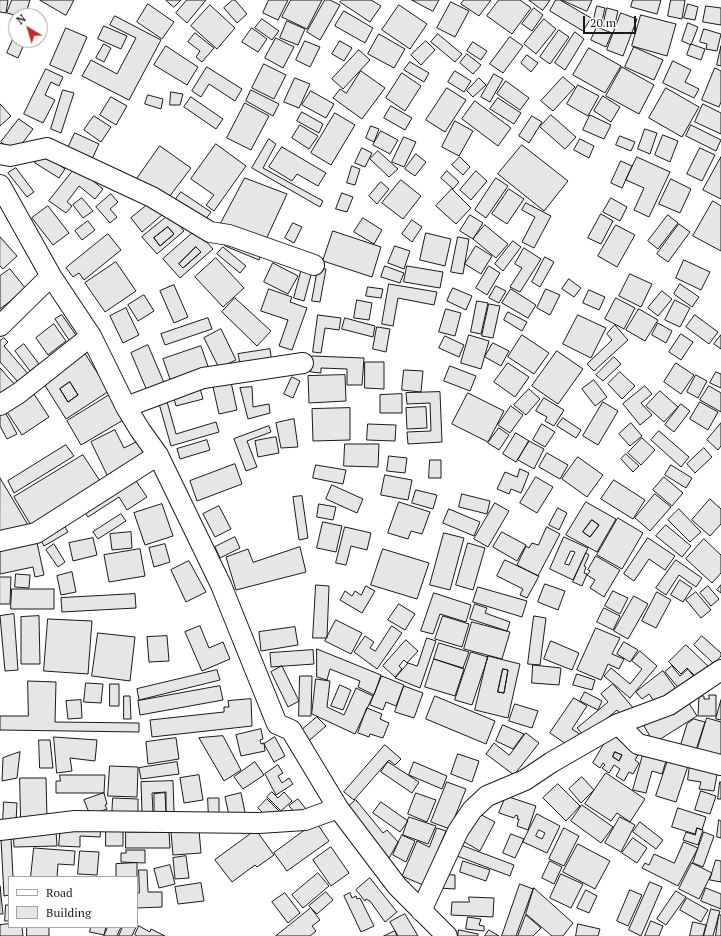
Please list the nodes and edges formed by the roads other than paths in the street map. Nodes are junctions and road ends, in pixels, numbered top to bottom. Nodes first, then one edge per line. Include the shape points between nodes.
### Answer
1 (0, 154) edge
2 (0, 185) edge
3 (314, 265) dead end
4 (51, 276) junction
5 (0, 326) edge
6 (91, 336) junction
7 (303, 363) dead end
8 (0, 404) edge
9 (126, 407) junction
10 (158, 455) junction
11 (0, 541) edge
12 (721, 670) edge
13 (618, 724) junction
14 (721, 764) edge
15 (338, 808) junction
16 (0, 830) edge
17 (421, 911) junction
18 (447, 936) edge

1 - 3 street via 10,156 47,148 152,197 210,232 229,234
2 - 4 street
4 - 5 street
4 - 6 street
6 - 8 street via 19,393
6 - 9 street
7 - 9 street via 203,378
9 - 10 street
10 - 11 street via 36,533
10 - 15 street via 221,585 277,724 291,730
12 - 13 street via 669,706
13 - 14 street via 638,744
13 - 17 street via 525,780 487,796 472,810 458,831
15 - 16 street via 305,820 259,823 75,821
15 - 17 street via 397,886
17 - 18 street

